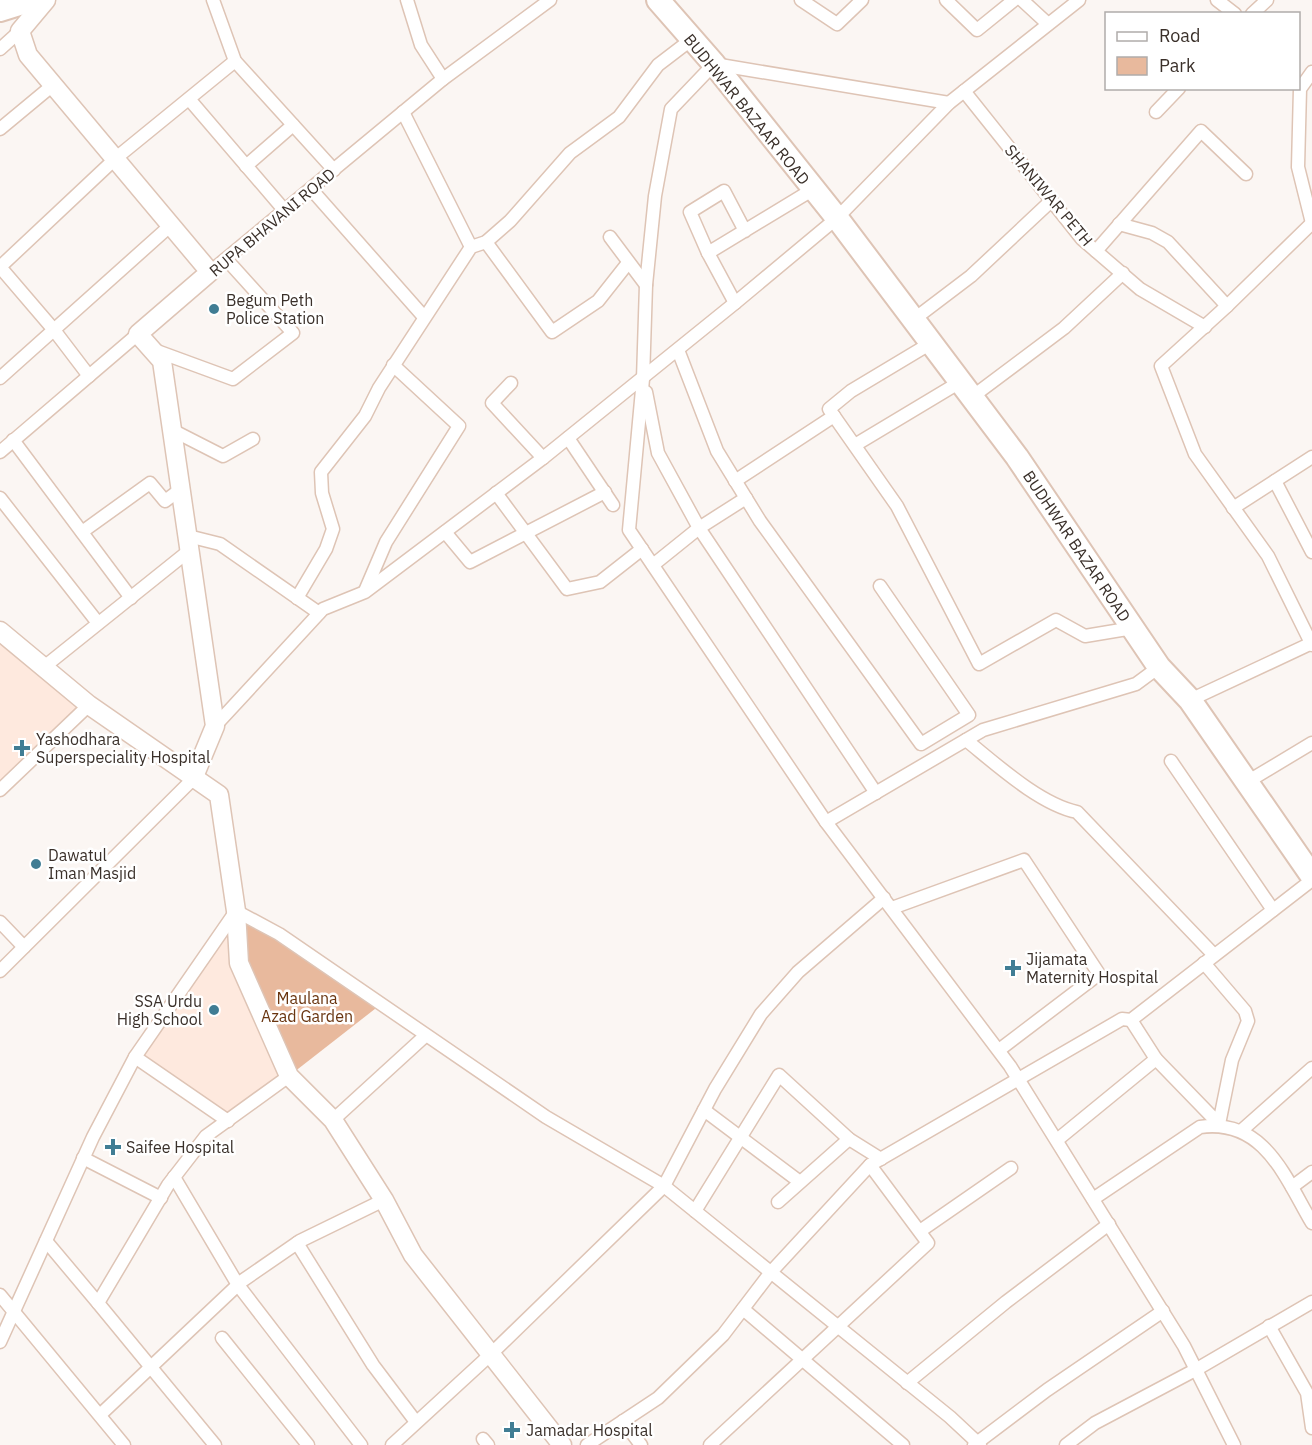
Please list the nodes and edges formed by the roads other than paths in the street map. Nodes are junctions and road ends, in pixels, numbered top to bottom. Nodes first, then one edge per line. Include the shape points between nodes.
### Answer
1 (32, 0) edge
2 (46, 0) edge
3 (213, 0) edge
4 (407, 0) edge
5 (550, 0) edge
6 (658, 0) edge
7 (801, 0) edge
8 (862, 0) edge
9 (946, 0) edge
10 (1014, 0) edge
11 (1022, 0) edge
12 (1079, 0) edge
13 (1217, 0) edge
14 (1267, 0) edge
15 (0, 10) edge
16 (1232, 12) edge
17 (1254, 12) edge
18 (1048, 24) junction
19 (20, 31) junction
20 (692, 39) junction
21 (0, 49) edge
22 (235, 61) junction
23 (714, 64) junction
24 (1312, 72) edge
25 (443, 79) junction
26 (53, 85) junction
27 (1300, 87) edge
28 (1177, 90) edge
29 (1299, 90) edge
30 (964, 91) junction
31 (189, 99) junction
32 (949, 103) junction
33 (404, 112) junction
34 (1156, 112) dead end
35 (293, 125) junction
36 (0, 129) edge
37 (116, 158) junction
38 (246, 165) junction
39 (334, 170) junction
40 (1246, 174) dead end
41 (311, 189) junction
42 (812, 190) junction
43 (1051, 201) junction
44 (285, 211) junction
45 (837, 218) junction
46 (1312, 223) edge
47 (1119, 224) junction
48 (171, 225) junction
49 (745, 231) junction
50 (610, 237) dead end
51 (486, 242) junction
52 (471, 247) junction
53 (1096, 251) junction
54 (708, 253) junction
55 (227, 260) junction
56 (628, 263) junction
57 (0, 267) edge
58 (210, 272) junction
59 (1123, 273) junction
60 (646, 285) junction
61 (735, 303) junction
62 (1227, 306) junction
63 (424, 317) junction
64 (914, 320) junction
65 (1205, 327) junction
66 (54, 330) junction
67 (142, 340) junction
68 (931, 343) junction
69 (678, 350) junction
70 (393, 365) junction
71 (88, 376) junction
72 (0, 378) edge
73 (643, 379) junction
74 (511, 382) dead end
75 (966, 390) junction
76 (834, 416) junction
77 (172, 430) junction
78 (568, 438) junction
79 (253, 439) dead end
80 (13, 440) junction
81 (855, 445) junction
82 (0, 452) edge
83 (1312, 457) edge
84 (543, 458) junction
85 (735, 481) junction
86 (1275, 481) junction
87 (181, 489) junction
88 (604, 492) junction
89 (496, 493) junction
90 (0, 498) edge
91 (746, 498) junction
92 (613, 505) dead end
93 (1233, 508) junction
94 (699, 528) junction
95 (82, 532) junction
96 (445, 532) junction
97 (526, 533) junction
98 (189, 543) junction
99 (642, 549) junction
100 (1312, 552) edge
101 (653, 566) junction
102 (880, 586) dead end
103 (365, 592) junction
104 (131, 597) junction
105 (297, 598) junction
106 (319, 613) junction
107 (98, 623) junction
108 (1133, 628) junction
109 (0, 630) edge
110 (1312, 644) edge
111 (44, 667) junction
112 (1159, 667) junction
113 (1190, 700) junction
114 (89, 705) junction
115 (215, 726) junction
116 (966, 740) junction
117 (1312, 743) edge
118 (1172, 761) dead end
119 (193, 778) junction
120 (1247, 782) junction
121 (0, 790) edge
122 (876, 793) junction
123 (826, 822) junction
124 (1310, 869) edge
125 (888, 903) junction
126 (1273, 910) junction
127 (236, 911) junction
128 (0, 922) edge
129 (24, 947) junction
130 (1209, 959) junction
131 (0, 971) edge
132 (1131, 1020) junction
133 (425, 1036) junction
134 (999, 1050) junction
135 (135, 1057) junction
136 (1156, 1059) junction
137 (1312, 1068) edge
138 (289, 1076) junction
139 (1018, 1078) junction
140 (704, 1110) junction
141 (333, 1120) junction
142 (228, 1121) junction
143 (1219, 1124) junction
144 (1241, 1131) junction
145 (741, 1137) junction
146 (849, 1139) junction
147 (1057, 1140) junction
148 (83, 1158) junction
149 (875, 1162) junction
150 (1011, 1168) dead end
151 (1312, 1172) edge
152 (174, 1177) junction
153 (800, 1182) junction
154 (664, 1186) junction
155 (1292, 1187) junction
156 (161, 1198) junction
157 (1093, 1198) junction
158 (384, 1200) junction
159 (778, 1202) dead end
160 (695, 1211) junction
161 (1312, 1223) edge
162 (1109, 1224) junction
163 (920, 1231) junction
164 (46, 1240) junction
165 (297, 1243) junction
166 (771, 1272) junction
167 (238, 1285) junction
168 (0, 1295) edge
169 (1312, 1302) edge
170 (98, 1303) junction
171 (743, 1309) junction
172 (14, 1311) junction
173 (1163, 1311) junction
174 (1269, 1326) junction
175 (838, 1328) junction
176 (222, 1338) dead end
177 (0, 1342) edge
178 (490, 1355) junction
179 (803, 1360) junction
180 (151, 1367) junction
181 (1197, 1369) junction
182 (907, 1383) junction
183 (101, 1414) junction
184 (623, 1421) junction
185 (416, 1422) junction
186 (1312, 1428) edge
187 (556, 1443) edge
188 (716, 1443) edge
189 (977, 1444) edge
190 (124, 1445) edge
191 (215, 1445) edge
192 (308, 1445) edge
193 (361, 1445) edge
194 (392, 1445) edge
195 (587, 1445) edge
196 (641, 1445) edge
197 (903, 1445) edge
198 (1066, 1445) edge
199 (1234, 1445) edge

1 - 15 highway
2 - 19 street
3 - 22 street
4 - 25 street via 421,45
5 - 25 street, RUPA BHAVANI ROAD
6 - 20 highway, BUDHWAR BAZAAR ROAD
7 - 8 street via 837,24
9 - 10 street via 977,30
11 - 18 street
12 - 18 street
13 - 16 street
14 - 17 street
18 - 30 street
19 - 21 street
19 - 26 street via 28,55
20 - 23 highway, BUDHWAR BAZAAR ROAD
20 - 51 street via 658,65 619,117 570,153 510,221
22 - 31 street
22 - 35 street
23 - 32 street
23 - 42 highway, BUDHWAR BAZAAR ROAD
23 - 60 street via 671,109 655,196
24 - 27 street
25 - 33 street, RUPA BHAVANI ROAD
26 - 36 street
26 - 37 street
28 - 34 street
29 - 46 street via 1298,166
30 - 32 street
30 - 43 street, SHANIWAR PETH
31 - 37 street
31 - 38 street
32 - 45 street
33 - 39 street, RUPA BHAVANI ROAD
33 - 52 street
35 - 38 street
35 - 39 street
37 - 48 street
37 - 57 street
38 - 44 street
39 - 41 street, RUPA BHAVANI ROAD
40 - 47 street via 1200,131
41 - 44 street, RUPA BHAVANI ROAD
41 - 63 street
42 - 45 highway, BUDHWAR BAZAAR ROAD
42 - 49 street
43 - 53 street, SHANIWAR PETH
43 - 64 street via 980,269
44 - 55 street, RUPA BHAVANI ROAD
45 - 61 street
45 - 64 highway, BUDHWAR BAZAR ROAD
46 - 62 street
47 - 53 street
47 - 62 street via 1168,242
48 - 58 street
48 - 66 street
49 - 54 street
49 - 54 street via 724,191 715,196 690,212
50 - 56 street
51 - 52 street
51 - 56 street via 552,332 598,301
52 - 63 street
53 - 59 street, SHANIWAR PETH
54 - 61 street
55 - 58 street, RUPA BHAVANI ROAD
55 - 67 street via 293,333 233,380
56 - 60 street
57 - 66 street
58 - 67 street, RUPA BHAVANI ROAD
59 - 65 street, SHANIWAR PETH via 1140,289
59 - 75 street via 1064,328
60 - 73 street
61 - 69 street
62 - 65 street
63 - 70 street
64 - 68 highway, BUDHWAR BAZAR ROAD
65 - 93 street via 1161,366 1195,454
66 - 71 street
66 - 72 street
67 - 71 street, RUPA BHAVANI ROAD
67 - 77 street via 162,361
68 - 75 highway, BUDHWAR BAZAR ROAD
68 - 76 street via 851,391 829,409
69 - 73 street
69 - 85 street via 717,451
70 - 103 street via 459,426 386,542
70 - 105 street via 365,416 321,472 322,492 333,529 326,549
71 - 80 street, RUPA BHAVANI ROAD
73 - 78 street
73 - 94 street via 658,453
73 - 99 street via 629,530
74 - 84 street via 492,403
75 - 81 street
75 - 108 highway, BUDHWAR BAZAR ROAD via 1017,457
76 - 81 street
76 - 85 street
77 - 79 street via 223,456
77 - 87 street
78 - 84 street
78 - 88 street
80 - 82 street, RUPA BHAVANI ROAD
80 - 95 street
81 - 108 street via 897,506 980,664 1056,620 1085,636
83 - 86 street
84 - 89 street
85 - 91 street
86 - 93 street
86 - 100 street
87 - 95 street via 165,501 150,483
87 - 98 street
88 - 92 street
88 - 97 street
89 - 96 street
89 - 97 street
90 - 107 street
91 - 94 street
91 - 102 street via 921,744 969,716
93 - 110 street via 1268,556
94 - 101 street
94 - 122 street
95 - 104 street
96 - 97 street via 470,562
96 - 103 street
97 - 99 street via 567,590 600,582
98 - 104 street
98 - 105 street via 219,544
98 - 115 street
99 - 101 street
101 - 123 street
103 - 106 street
104 - 107 street
105 - 106 street
106 - 115 street
107 - 111 street
108 - 112 highway, BUDHWAR BAZAR ROAD
109 - 111 street
110 - 113 street
111 - 114 street
112 - 113 highway, BUDHWAR BAZAR ROAD
112 - 116 street via 1136,684 983,730
113 - 120 highway, BUDHWAR BAZAR ROAD
114 - 119 street
114 - 121 street
115 - 119 street
116 - 122 street
116 - 130 street via 1062,809 1077,812
117 - 120 street
118 - 126 street
119 - 127 street via 219,795
119 - 129 street
120 - 124 highway, BUDHWAR BAZAR ROAD
122 - 123 street
123 - 125 street
124 - 126 street
125 - 134 street
125 - 134 street via 1024,860 1099,974
125 - 140 street via 798,972 761,1014
126 - 130 street
127 - 133 street via 279,934
127 - 135 street
127 - 138 street via 239,963
128 - 129 street
129 - 131 street
130 - 132 street
130 - 143 street via 1248,1021 1232,1060
132 - 136 street
132 - 139 street via 1122,1019
133 - 141 street
133 - 154 street via 546,1117
134 - 139 street
135 - 142 street
135 - 148 street
136 - 143 street
136 - 147 street
137 - 144 street
138 - 141 street
138 - 142 street
139 - 147 street
139 - 149 street
140 - 145 street
140 - 154 street
141 - 158 street
142 - 152 street via 206,1136
143 - 144 street
143 - 157 street via 1200,1127
144 - 155 street via 1263,1145
145 - 146 street via 779,1075
145 - 153 street
145 - 160 street
146 - 149 street
146 - 153 street
147 - 157 street
148 - 156 street
148 - 164 street
149 - 163 street
149 - 166 street
150 - 163 street
151 - 155 street
152 - 156 street
152 - 167 street
153 - 159 street
154 - 160 street
154 - 178 street
155 - 161 street
156 - 170 street
157 - 162 street
158 - 165 street
158 - 178 street via 413,1255
160 - 166 street
162 - 173 street
162 - 182 street
163 - 175 street via 928,1243
164 - 170 street
164 - 172 street
165 - 167 street
165 - 185 street via 373,1365
166 - 171 street
166 - 175 street
167 - 180 street
167 - 193 street
168 - 172 street
169 - 174 street
170 - 180 street
171 - 179 street
171 - 184 street via 723,1335 658,1398
172 - 177 street
172 - 183 street
173 - 181 street
173 - 189 street
174 - 181 street
174 - 186 street via 1307,1393
175 - 179 street
175 - 182 street
176 - 192 street
178 - 185 street
178 - 187 street
179 - 188 street
179 - 197 street
180 - 183 street
180 - 191 street
181 - 198 street via 1104,1418
181 - 199 street
182 - 189 street
183 - 190 street
184 - 195 street
184 - 196 street
185 - 194 street

